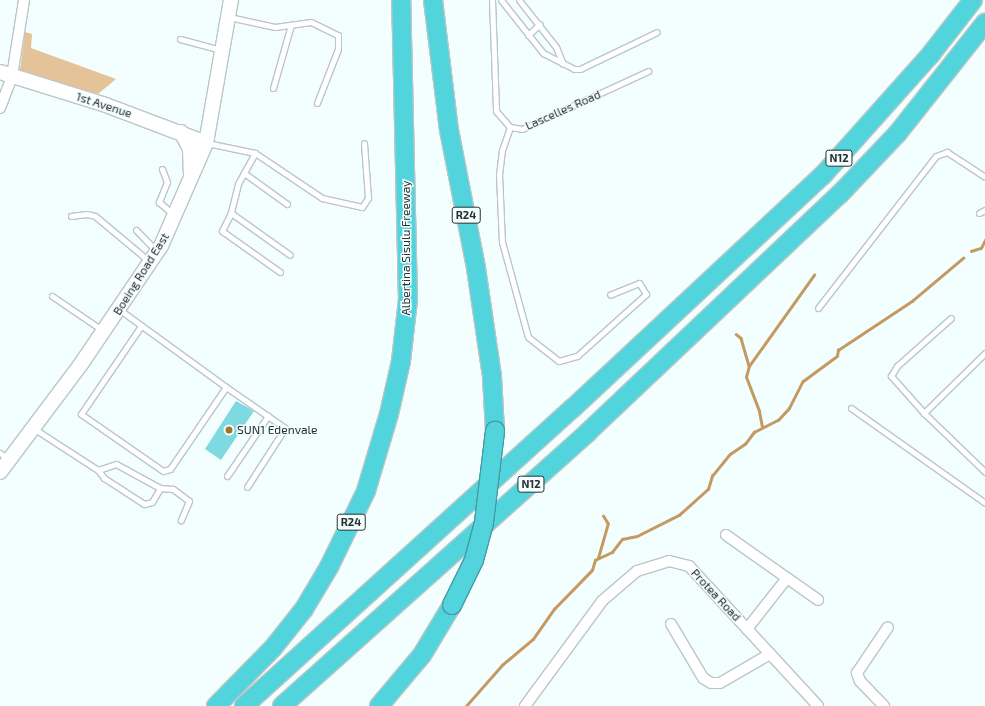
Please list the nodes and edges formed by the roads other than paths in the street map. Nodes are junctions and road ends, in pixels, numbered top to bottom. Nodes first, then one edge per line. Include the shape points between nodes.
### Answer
1 (24, 0) edge
2 (231, 0) edge
3 (401, 0) edge
4 (433, 0) edge
5 (492, 0) edge
6 (501, 0) edge
7 (519, 0) edge
8 (973, 0) edge
9 (228, 17) junction
10 (985, 23) edge
11 (540, 24) junction
12 (291, 25) junction
13 (657, 32) dead end
14 (528, 35) junction
15 (180, 39) dead end
16 (222, 50) junction
17 (564, 64) junction
18 (648, 70) dead end
19 (6, 74) edge
20 (273, 88) dead end
21 (317, 103) dead end
22 (0, 108) edge
23 (510, 127) junction
24 (181, 132) junction
25 (206, 143) junction
26 (364, 143) dead end
27 (255, 153) junction
28 (162, 169) dead end
29 (244, 173) junction
30 (985, 177) edge
31 (190, 182) junction
32 (288, 204) dead end
33 (985, 210) edge
34 (979, 212) dead end
35 (231, 214) junction
36 (71, 216) dead end
37 (175, 216) junction
38 (136, 230) dead end
39 (290, 255) dead end
40 (154, 257) junction
41 (280, 272) dead end
42 (610, 295) dead end
43 (52, 296) dead end
44 (818, 308) dead end
45 (119, 309) junction
46 (951, 318) dead end
47 (141, 326) junction
48 (104, 331) junction
49 (984, 356) edge
50 (226, 387) junction
51 (851, 408) dead end
52 (924, 413) junction
53 (268, 416) junction
54 (33, 428) junction
55 (5, 456) edge
56 (98, 470) junction
57 (0, 472) edge
58 (985, 472) edge
59 (227, 476) dead end
60 (247, 487) dead end
61 (160, 488) junction
62 (985, 503) edge
63 (181, 520) dead end
64 (726, 535) dead end
65 (787, 578) junction
66 (818, 600) dead end
67 (671, 624) dead end
68 (888, 627) dead end
69 (747, 629) junction
70 (770, 654) junction
71 (216, 706) edge
72 (244, 706) edge
73 (282, 706) edge
74 (379, 706) edge
75 (525, 706) edge
76 (818, 706) edge
77 (884, 706) edge

1 - 19 street
2 - 9 main road, Boeing Road East
3 - 71 highway, Albertina Sisulu Freeway / R24 via 408,300 401,361 389,414 366,491 329,567 304,609 273,648
4 - 74 highway, R24, bridge via 449,130 476,268 490,362 496,431 484,522 474,560 452,605 422,655
5 - 23 lane, Lascelles Road via 496,111
6 - 14 lane
7 - 11 lane
8 - 72 highway, N12 via 931,54 823,176 574,408
9 - 12 lane via 268,26
9 - 16 main road, Boeing Road East
10 - 73 highway, N12 via 896,134 840,194 588,432
11 - 14 lane
11 - 17 lane
12 - 20 lane
12 - 21 lane via 310,22 335,32 339,38
13 - 17 lane via 580,69
14 - 17 lane via 543,53
15 - 16 lane
16 - 25 main road, Boeing Road East
18 - 23 lane, Lascelles Road via 522,129
19 - 22 street
19 - 24 main road, 1st Avenue
23 - 42 lane via 502,150 499,174 502,242 528,337 559,361 577,356 646,294 639,283
24 - 25 main road, 1st Avenue
24 - 31 main road via 192,158
25 - 27 lane
25 - 31 main road, Boeing Road East
26 - 27 lane via 368,198 362,206 322,198
27 - 29 lane
28 - 37 lane via 167,182 159,202
29 - 32 lane
29 - 35 lane via 238,184
30 - 44 lane via 947,152 936,156
31 - 37 main road, Boeing Road East
33 - 34 lane
35 - 39 lane
35 - 41 lane via 223,233
36 - 40 lane via 95,216
37 - 40 main road, Boeing Road East
38 - 40 lane
40 - 45 main road, Boeing Road East
43 - 48 lane
45 - 47 lane
45 - 48 main road, Boeing Road East
46 - 52 lane via 897,366 891,376
47 - 50 lane
47 - 50 lane via 82,411 81,414 91,423 163,471 170,469
48 - 54 main road, Boeing Road East
49 - 52 lane
50 - 53 lane
51 - 62 lane
52 - 58 lane
53 - 59 lane
53 - 60 lane via 282,425 284,431
54 - 55 main road, Boeing Road East
54 - 56 lane
55 - 57 main road, Boeing Road East
56 - 61 lane via 105,465 116,464 130,469
56 - 61 lane via 104,478 144,504 152,502
61 - 63 lane via 173,489 187,498 190,505
64 - 65 street
65 - 66 street
65 - 69 street
67 - 70 street via 703,678 711,683 720,683
68 - 77 street via 857,673 860,681
69 - 70 street, Protea Road
69 - 75 street, Protea Road via 689,566 669,560 650,564 637,571 602,601
70 - 76 street, Protea Road

